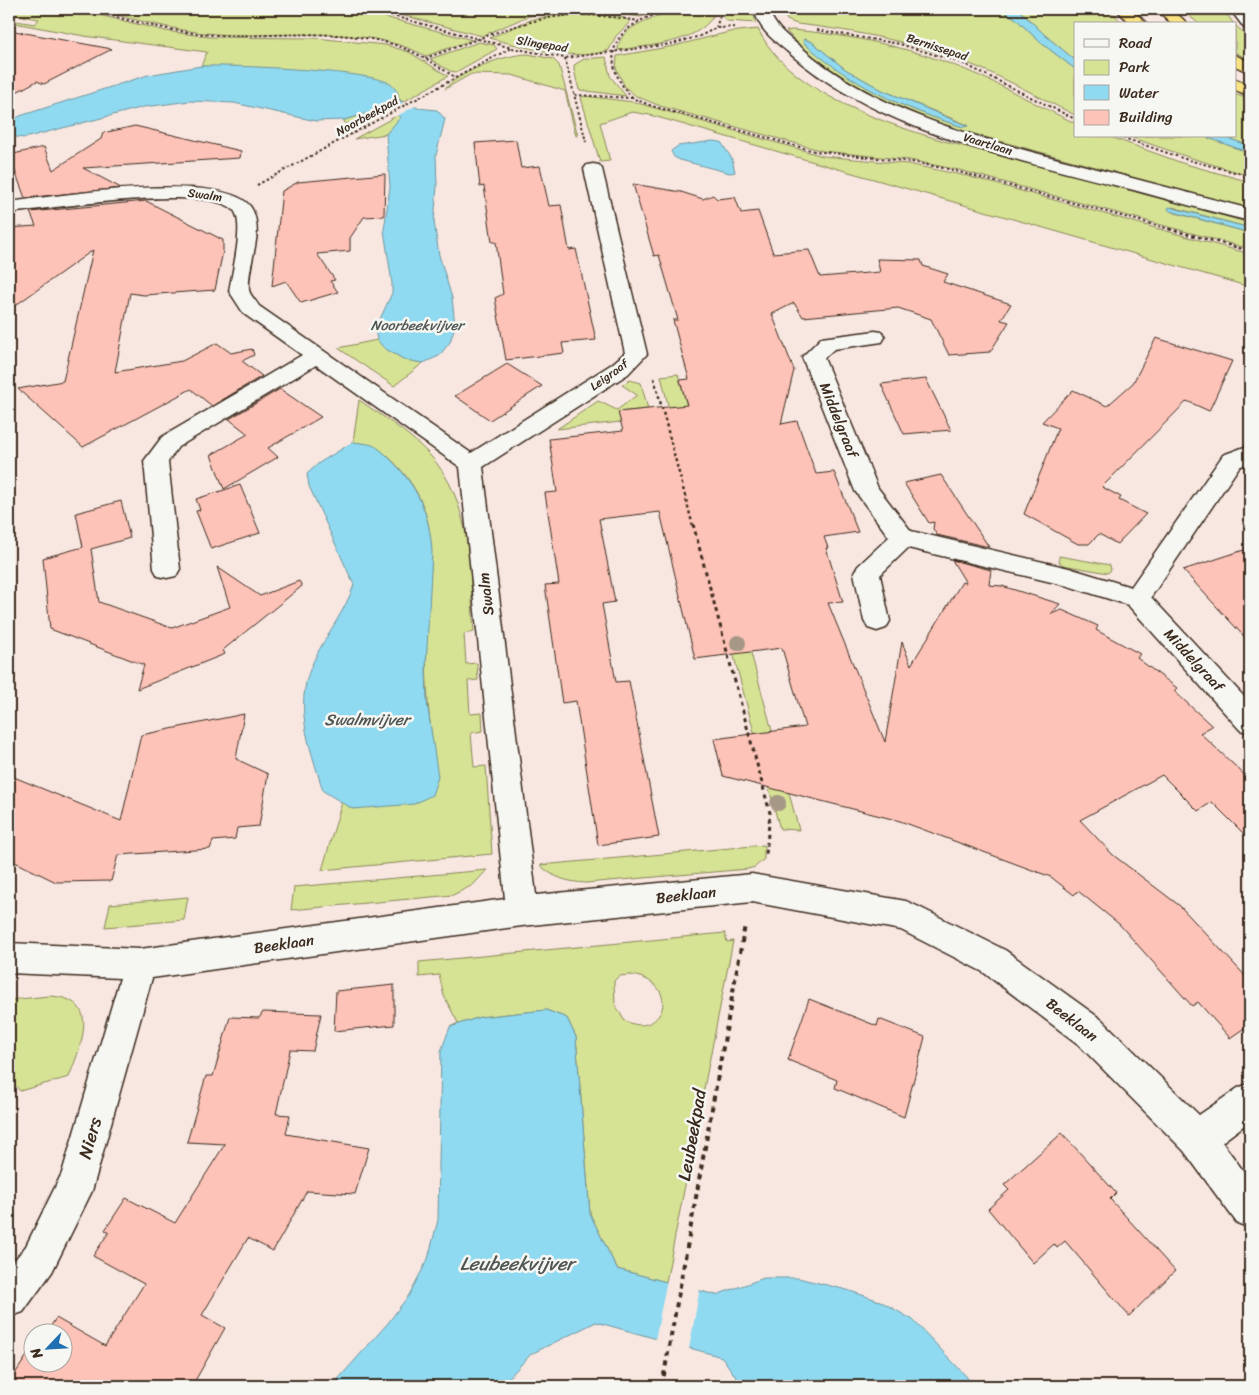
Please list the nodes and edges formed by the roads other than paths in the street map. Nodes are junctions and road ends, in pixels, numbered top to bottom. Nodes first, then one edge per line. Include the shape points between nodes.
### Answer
1 (762, 9) edge
2 (1123, 9) edge
3 (1163, 9) edge
4 (1237, 9) edge
5 (1138, 22) edge
6 (1179, 22) edge
7 (1250, 26) edge
8 (1236, 61) edge
9 (1250, 68) edge
10 (1236, 84) edge
11 (1250, 91) edge
12 (592, 168) road end
13 (9, 207) edge
14 (1250, 215) edge
15 (875, 337) dead end
16 (316, 356) junction
17 (1250, 453) edge
18 (471, 464) junction
19 (903, 538) junction
20 (167, 569) dead end
21 (1137, 598) junction
22 (877, 620) dead end
23 (1250, 722) edge
24 (522, 911) junction
25 (9, 958) edge
26 (140, 964) junction
27 (1250, 1100) edge
28 (1197, 1138) junction
29 (1250, 1210) edge
30 (9, 1298) edge

1 - 14 street, Vaartlaan via 767,26 820,72 861,95 930,126 1004,150
2 - 5 highway
3 - 6 highway
4 - 7 street
8 - 9 highway
10 - 11 highway
12 - 18 street, Leigraaf via 636,354 620,369
13 - 16 street, Swalm via 172,191 231,199 242,209 248,225 239,291 251,310
15 - 19 street, Middelgraaf via 828,344 813,357 867,490
16 - 18 street, Swalm
16 - 20 street via 170,442 156,461
17 - 21 street via 1231,460
18 - 24 street, Swalm
19 - 21 street via 1069,577
19 - 22 street via 867,572
21 - 23 street, Middelgraaf
24 - 26 street, Beeklaan
24 - 28 street, Beeklaan via 758,888 906,916 994,961 1090,1032
25 - 26 street, Beeklaan
26 - 30 street, Niers via 78,1178 39,1259
27 - 28 street
28 - 29 street, Beeklaan

